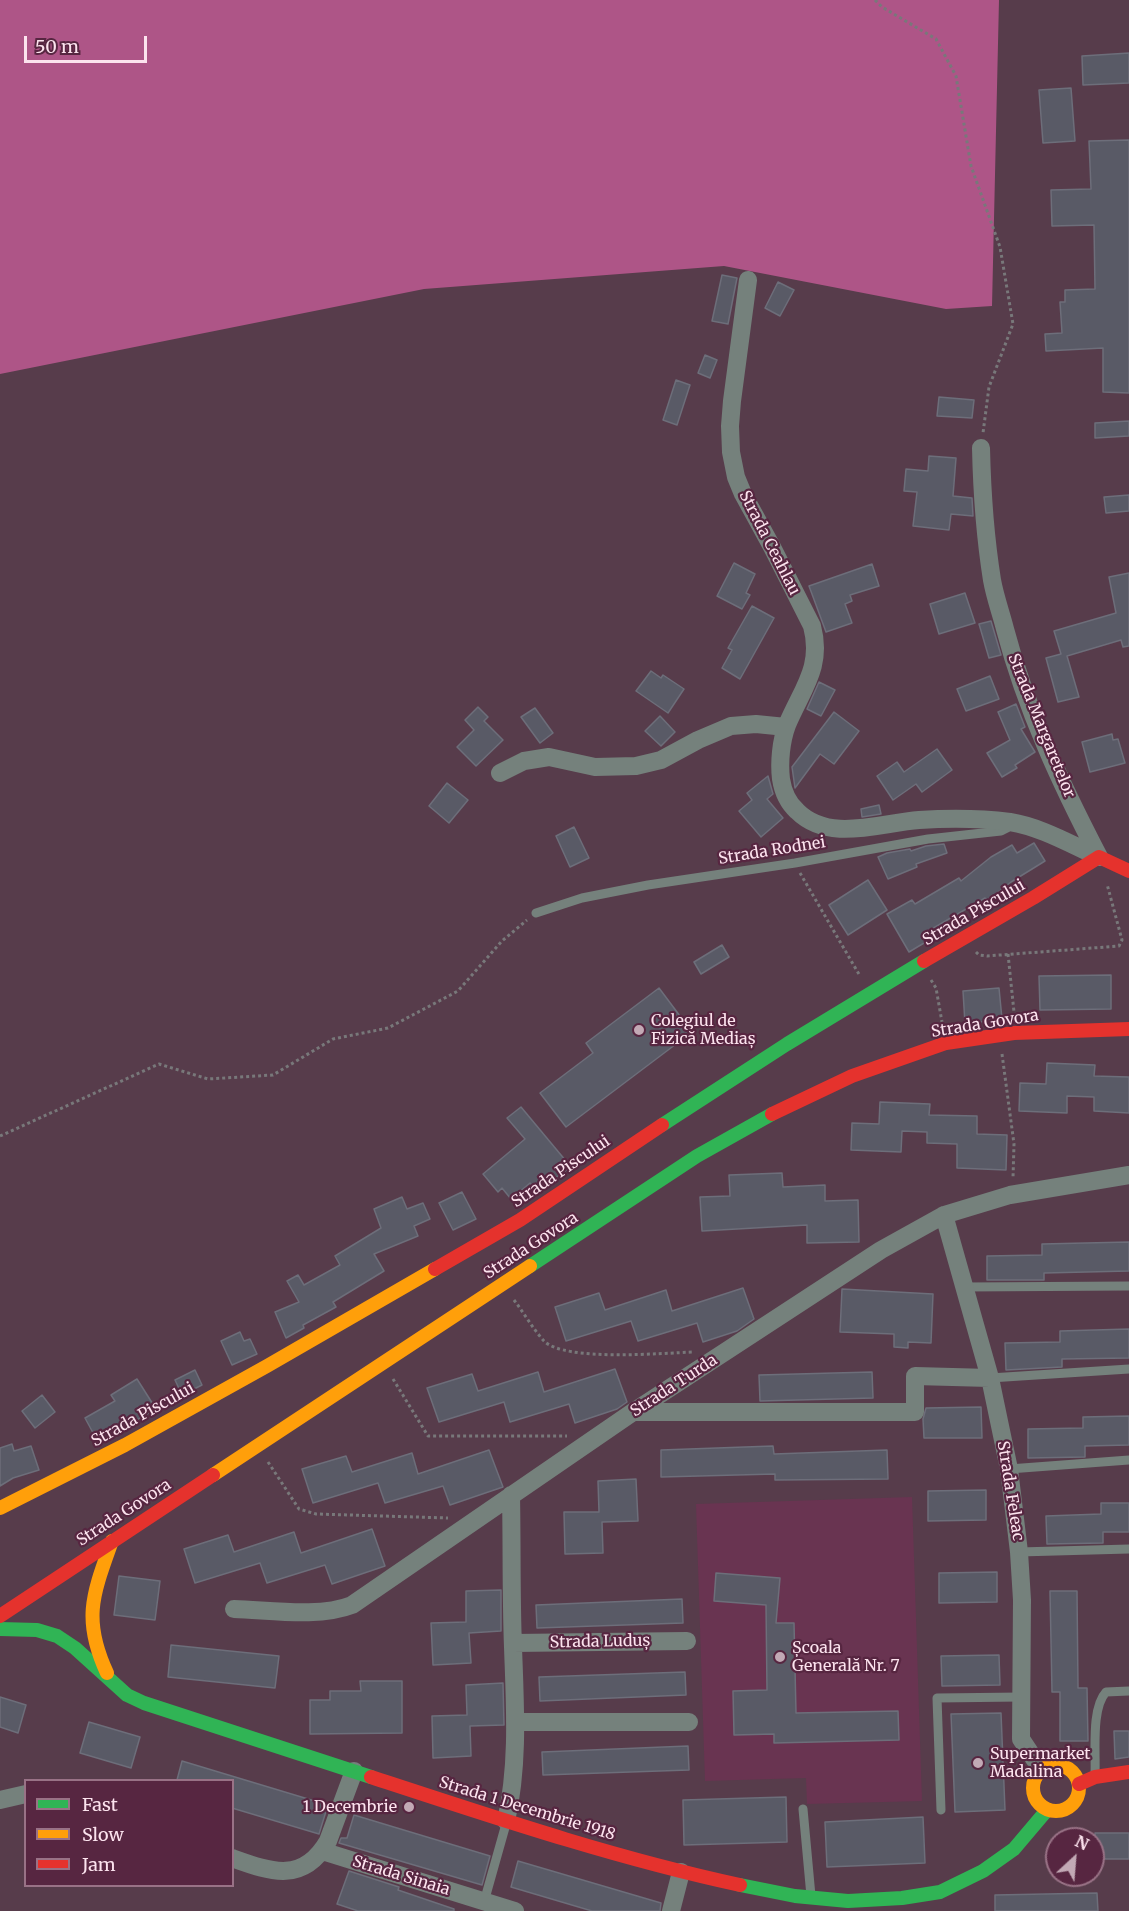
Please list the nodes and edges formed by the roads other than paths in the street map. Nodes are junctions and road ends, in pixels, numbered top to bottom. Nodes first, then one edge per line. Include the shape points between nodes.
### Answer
1 (748, 280) dead end
2 (981, 448) road end
3 (786, 728) junction
4 (500, 773) dead end
5 (1012, 822) junction
6 (1099, 857) junction
7 (1129, 871) edge
8 (536, 913) road end
9 (1129, 1029) edge
10 (1129, 1175) edge
11 (944, 1215) junction
12 (1129, 1286) edge
13 (965, 1287) junction
14 (1129, 1370) edge
15 (990, 1378) junction
16 (633, 1412) junction
17 (1129, 1460) edge
18 (1009, 1469) junction
19 (511, 1495) junction
20 (0, 1508) edge
21 (112, 1541) junction
22 (1129, 1549) edge
23 (1019, 1552) junction
24 (234, 1609) dead end
25 (0, 1616) edge
26 (0, 1629) edge
27 (687, 1641) dead end
28 (513, 1643) junction
29 (113, 1684) junction
30 (1129, 1691) edge
31 (1021, 1697) junction
32 (515, 1722) junction
33 (688, 1722) dead end
34 (1041, 1769) junction
35 (354, 1771) junction
36 (1129, 1772) edge
37 (1095, 1777) junction
38 (1079, 1784) junction
39 (24, 1794) edge
40 (0, 1800) edge
41 (804, 1809) dead end
42 (941, 1810) dead end
43 (1047, 1810) junction
44 (506, 1821) junction
45 (322, 1851) junction
46 (234, 1859) edge
47 (681, 1872) junction
48 (811, 1898) junction
49 (902, 1898) junction
50 (484, 1902) junction
51 (847, 1906) edge
52 (515, 1911) edge
53 (671, 1911) edge
54 (916, 1911) edge

1 - 3 street, Strada Ceahlau via 732,401 731,452 743,494 812,626 815,639 816,657 811,674
2 - 6 street, Strada Margaretelor via 983,506 993,582 1016,670 1067,797
3 - 4 street via 756,723 731,726 661,760 636,766 595,767 549,757 524,761
3 - 5 street, Strada Ceahlau via 780,759 782,781 788,802 805,819 831,829 957,818
5 - 6 street, Strada Ceahlau via 1036,828
5 - 8 lane, Strada Rodnei via 1001,831 928,839 615,892
6 - 7 main road
6 - 20 main road, Strada Piscului via 702,1098 520,1220 216,1394
9 - 21 main road, Strada Govora via 1058,1030 947,1043 841,1079 758,1120 697,1156
10 - 11 street, Strada Turda via 1010,1195
11 - 13 street, Strada Feleac
11 - 16 street, Strada Turda via 881,1250
12 - 13 lane
13 - 15 street, Strada Feleac
14 - 15 lane
15 - 16 street via 915,1376 915,1412
15 - 18 street, Strada Feleac
16 - 19 street, Strada Turda
17 - 18 lane
18 - 23 street, Strada Feleac
19 - 24 street, Strada Turda via 352,1605 324,1612
19 - 28 street
21 - 25 main road, Strada Govora
21 - 29 main road via 90,1607 95,1647
22 - 23 lane
23 - 31 street, Strada Feleac
26 - 29 main road, Strada 1 Decembrie 1918 via 37,1630 57,1636
27 - 28 street, Strada Luduș
28 - 32 street
29 - 35 main road, Strada 1 Decembrie 1918 via 144,1703
30 - 37 lane via 1106,1692 1100,1698
31 - 34 street, Strada Feleac via 1021,1739
31 - 42 lane via 937,1698
32 - 33 street
32 - 44 street via 513,1781
34 - 38 main road via 1050,1765 1069,1768
34 - 43 main road via 1032,1791
35 - 44 main road, Strada 1 Decembrie 1918
35 - 45 street
36 - 37 main road
37 - 38 main road
38 - 43 main road via 1071,1806 1063,1811
39 - 40 street
41 - 48 lane
43 - 49 main road, Strada 1 Decembrie 1918 via 1014,1848 983,1871 940,1892
44 - 47 main road, Strada 1 Decembrie 1918
44 - 50 lane
45 - 46 street via 312,1863 292,1871 266,1870
45 - 50 street, Strada Sinaia
47 - 48 main road, Strada 1 Decembrie 1918
47 - 53 street
48 - 51 main road, Strada 1 Decembrie 1918
49 - 51 main road, Strada 1 Decembrie 1918
49 - 54 street
50 - 52 street, Strada Sinaia

